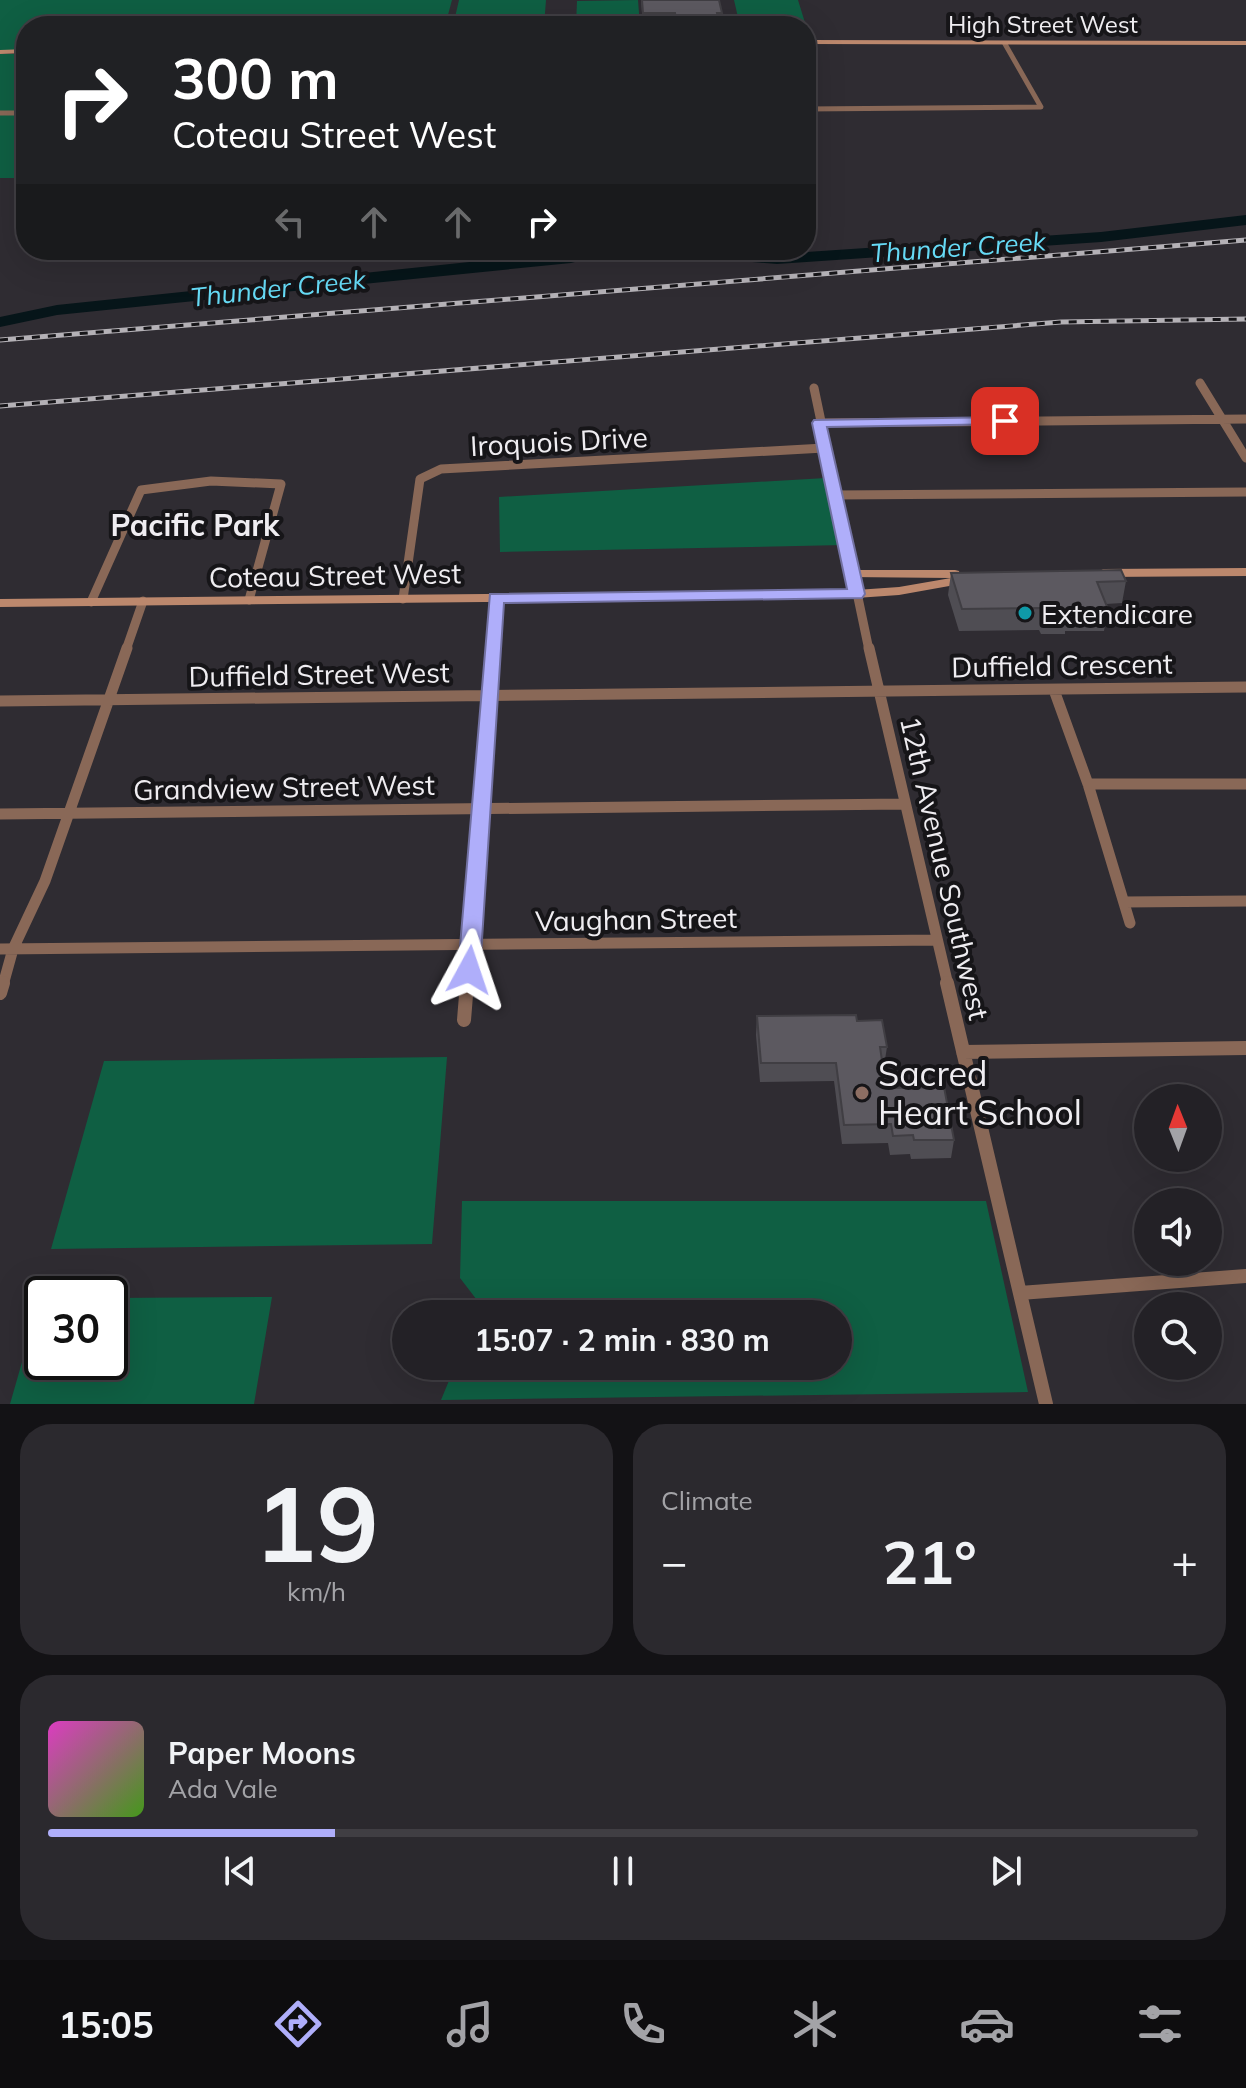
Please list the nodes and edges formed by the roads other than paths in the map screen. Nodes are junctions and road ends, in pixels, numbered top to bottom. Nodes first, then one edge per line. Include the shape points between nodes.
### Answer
1 (1246, 43) edge
2 (816, 44) edge
3 (1005, 44) junction
4 (816, 109) edge
5 (1200, 383) dead end
6 (814, 388) dead end
7 (1222, 419) junction
8 (1246, 419) edge
9 (819, 423) junction
10 (824, 448) junction
11 (1246, 458) edge
12 (1246, 492) edge
13 (835, 495) junction
14 (1246, 572) edge
15 (1089, 573) edge
16 (852, 574) junction
17 (856, 594) junction
18 (496, 598) junction
19 (403, 599) junction
20 (249, 600) junction
21 (143, 601) junction
22 (91, 602) junction
23 (0, 603) edge
24 (1246, 687) edge
25 (879, 690) junction
26 (1054, 690) junction
27 (489, 695) junction
28 (108, 700) junction
29 (0, 701) edge
30 (1088, 784) junction
31 (1246, 784) edge
32 (905, 804) junction
33 (481, 809) junction
34 (68, 813) junction
35 (0, 814) edge
36 (1246, 901) edge
37 (1124, 902) junction
38 (1130, 923) dead end
39 (937, 940) junction
40 (472, 945) junction
41 (7, 949) edge
42 (0, 993) edge
43 (464, 1020) dead end
44 (1246, 1048) edge
45 (963, 1052) junction
46 (1246, 1276) edge
47 (1020, 1293) junction
48 (1046, 1404) edge

1 - 3 street, High Street West
2 - 3 street, High Street West
3 - 4 street via 1041,107
5 - 7 street
6 - 9 street, 12th Avenue Southwest
7 - 8 street
7 - 9 street
7 - 11 street
9 - 10 street, 12th Avenue Southwest
10 - 13 street, 12th Avenue Southwest
10 - 19 street, Iroquois Drive via 441,469 420,479
12 - 13 street
13 - 16 street, 12th Avenue Southwest
14 - 15 street
16 - 17 street, 12th Avenue Southwest
16 - 17 street, Coteau Street West via 980,576
17 - 18 street, Coteau Street West
17 - 25 street, 12th Avenue Southwest
18 - 19 street, Coteau Street West
18 - 27 street
19 - 20 street, Coteau Street West
20 - 21 street, Coteau Street West
20 - 22 street via 281,484 141,490
21 - 22 street, Coteau Street West
21 - 28 street
22 - 23 street, Coteau Street West
24 - 26 street, Duffield Crescent
25 - 26 street, Duffield Crescent
25 - 27 street, Duffield Street West
25 - 32 street, 12th Avenue Southwest
26 - 30 street
27 - 28 street, Duffield Street West
27 - 33 street
28 - 29 street, Duffield Street West
28 - 34 street
30 - 31 street
30 - 37 street
32 - 33 street, Grandview Street West
32 - 39 street, 12th Avenue Southwest
33 - 34 street, Grandview Street West
33 - 40 street
34 - 35 street, Grandview Street West
34 - 41 street via 45,881
36 - 37 street
37 - 38 street
39 - 40 street, Vaughan Street
39 - 45 street, 12th Avenue Southwest
40 - 41 street, Vaughan Street
40 - 43 street
41 - 42 street
44 - 45 street
45 - 47 street, 12th Avenue Southwest
46 - 47 street
47 - 48 street, 12th Avenue Southwest

